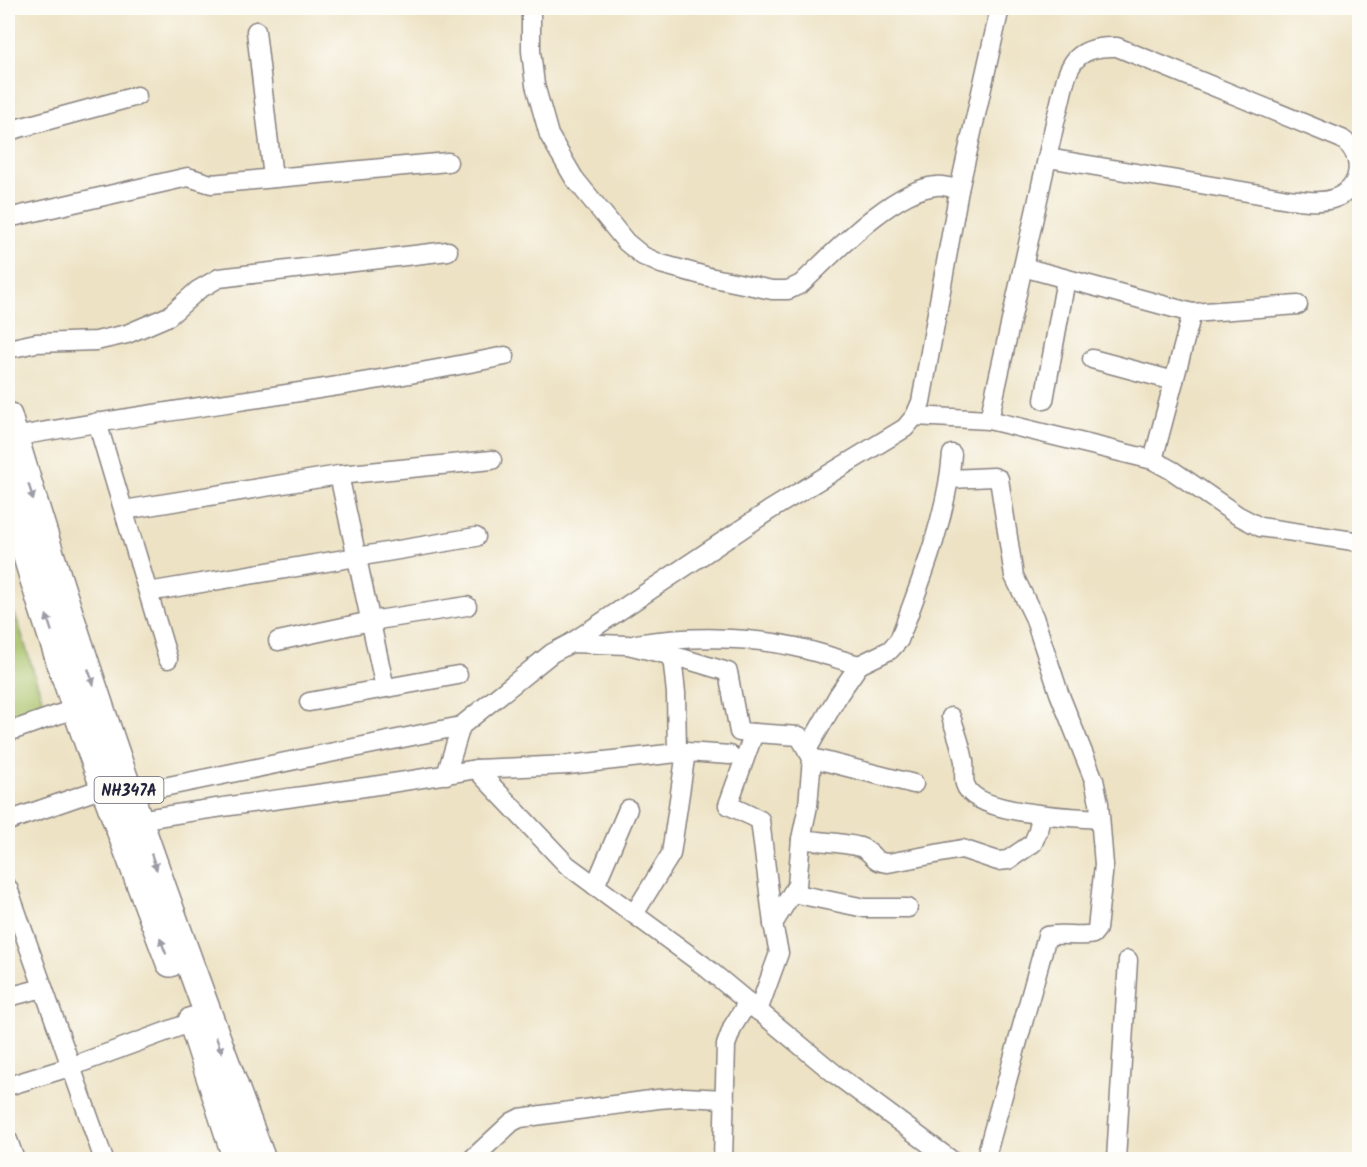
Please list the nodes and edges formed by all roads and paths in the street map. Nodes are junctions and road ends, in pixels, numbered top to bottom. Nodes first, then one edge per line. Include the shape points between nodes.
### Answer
1 (531, 8) edge
2 (1000, 8) edge
3 (256, 31) dead end
4 (137, 96) dead end
5 (8, 131) edge
6 (1048, 158) junction
7 (448, 162) dead end
8 (273, 178) junction
9 (959, 190) junction
10 (8, 218) edge
11 (448, 251) dead end
12 (1023, 267) junction
13 (1066, 279) junction
14 (1298, 304) dead end
15 (1192, 313) junction
16 (8, 350) edge
17 (505, 356) dead end
18 (1092, 359) dead end
19 (1174, 381) junction
20 (1044, 400) dead end
21 (915, 416) junction
22 (989, 420) junction
23 (98, 422) junction
24 (10, 430) edge
25 (952, 454) dead end
26 (492, 460) dead end
27 (1153, 460) junction
28 (339, 475) junction
29 (950, 479) junction
30 (8, 490) edge
31 (124, 510) junction
32 (476, 537) dead end
33 (1359, 542) edge
34 (356, 557) junction
35 (148, 592) junction
36 (467, 606) dead end
37 (371, 621) junction
38 (278, 641) dead end
39 (571, 643) junction
40 (628, 645) junction
41 (672, 656) junction
42 (168, 659) dead end
43 (859, 665) junction
44 (458, 675) dead end
45 (385, 688) junction
46 (309, 702) dead end
47 (77, 708) junction
48 (951, 717) dead end
49 (461, 726) junction
50 (8, 732) edge
51 (754, 733) junction
52 (681, 752) junction
53 (809, 754) junction
54 (730, 755) dead end
55 (476, 769) junction
56 (446, 775) junction
57 (914, 784) dead end
58 (115, 793) junction
59 (628, 809) dead end
60 (1041, 815) junction
61 (1100, 819) junction
62 (8, 820) edge
63 (139, 820) junction
64 (801, 839) junction
65 (595, 886) junction
66 (8, 888) edge
67 (792, 893) junction
68 (11, 906) edge
69 (908, 908) dead end
70 (634, 914) junction
71 (774, 924) junction
72 (1128, 960) dead end
73 (43, 988) junction
74 (8, 997) edge
75 (753, 1006) junction
76 (192, 1022) junction
77 (70, 1067) junction
78 (8, 1086) edge
79 (725, 1100) junction
80 (8, 1140) edge
81 (15, 1160) edge
82 (104, 1160) edge
83 (237, 1160) edge
84 (262, 1160) edge
85 (471, 1160) edge
86 (723, 1160) edge
87 (951, 1160) edge
88 (984, 1160) edge
89 (1116, 1160) edge

1 - 9 street via 535,86 549,135 602,215 626,242 661,264 755,287 788,290 801,284 872,219 906,196 935,186
2 - 9 street
3 - 8 street
4 - 5 street
6 - 6 street via 1069,69 1079,54 1100,46 1117,47 1342,139 1357,156 1359,167 1350,189 1321,201 1288,199
6 - 12 street
7 - 8 street
8 - 10 street via 211,184 188,177
9 - 21 street via 921,402
11 - 16 street via 219,278 198,290 169,316 127,334 36,343
12 - 13 street
12 - 22 street
13 - 15 street
13 - 20 street
14 - 15 street
15 - 19 street
17 - 23 street via 445,369
18 - 19 street
19 - 27 street
21 - 22 street
21 - 39 street via 905,428 770,510
22 - 27 street
23 - 24 street
23 - 31 street
24 -> 58 highway, NH347A via 53,564
25 - 29 street
26 - 28 street
27 - 33 street via 1260,527
28 - 31 street
28 - 34 street
29 - 43 street via 899,640 890,650
29 - 61 street via 999,479 1014,576 1034,617 1094,780
47 -> 30 highway, NH347A
31 - 35 street
32 - 34 street
34 - 35 street
34 - 37 street
35 - 42 street
36 - 37 street
37 - 38 street
37 - 45 street
39 - 40 street
39 - 49 street via 552,653
40 - 41 street
40 - 43 street via 671,638 757,641
41 - 51 street via 728,672 740,732
41 - 52 street
43 - 53 street via 838,694
44 - 45 street
45 - 46 street
47 - 50 street
47 - 58 highway, NH347A
48 - 60 street via 962,750 965,784 971,794 1018,813
49 - 56 street
49 - 58 street
51 - 53 street via 799,736
51 - 71 street via 728,805 760,820
52 - 54 street
52 - 55 street via 568,765
52 - 70 street via 671,854
53 - 57 street
53 - 64 street
55 - 56 street
55 - 65 street via 567,865
56 - 63 street
58 - 62 street
58 - 63 highway, NH347A
76 -> 58 highway, NH347A
59 - 65 street
60 - 61 street
60 - 64 street via 1033,843 1008,860 998,861 962,849 888,863 875,861 863,848
61 - 88 street via 1104,865 1097,929 1084,937 1047,936
63 -> 84 highway, NH347A
64 - 67 street via 797,885
65 - 70 street
66 - 68 street
67 - 69 street via 865,908
67 - 71 street
68 - 73 street
70 - 75 street
71 - 75 street via 779,953
72 - 89 street
73 - 74 street
73 - 77 street
75 - 79 street via 733,1026 726,1045
75 - 87 street via 835,1074
76 - 77 street
76 - 83 highway, NH347A
77 - 78 street
77 - 82 street
79 - 85 street via 658,1099 520,1118
79 - 86 street
80 - 81 street

